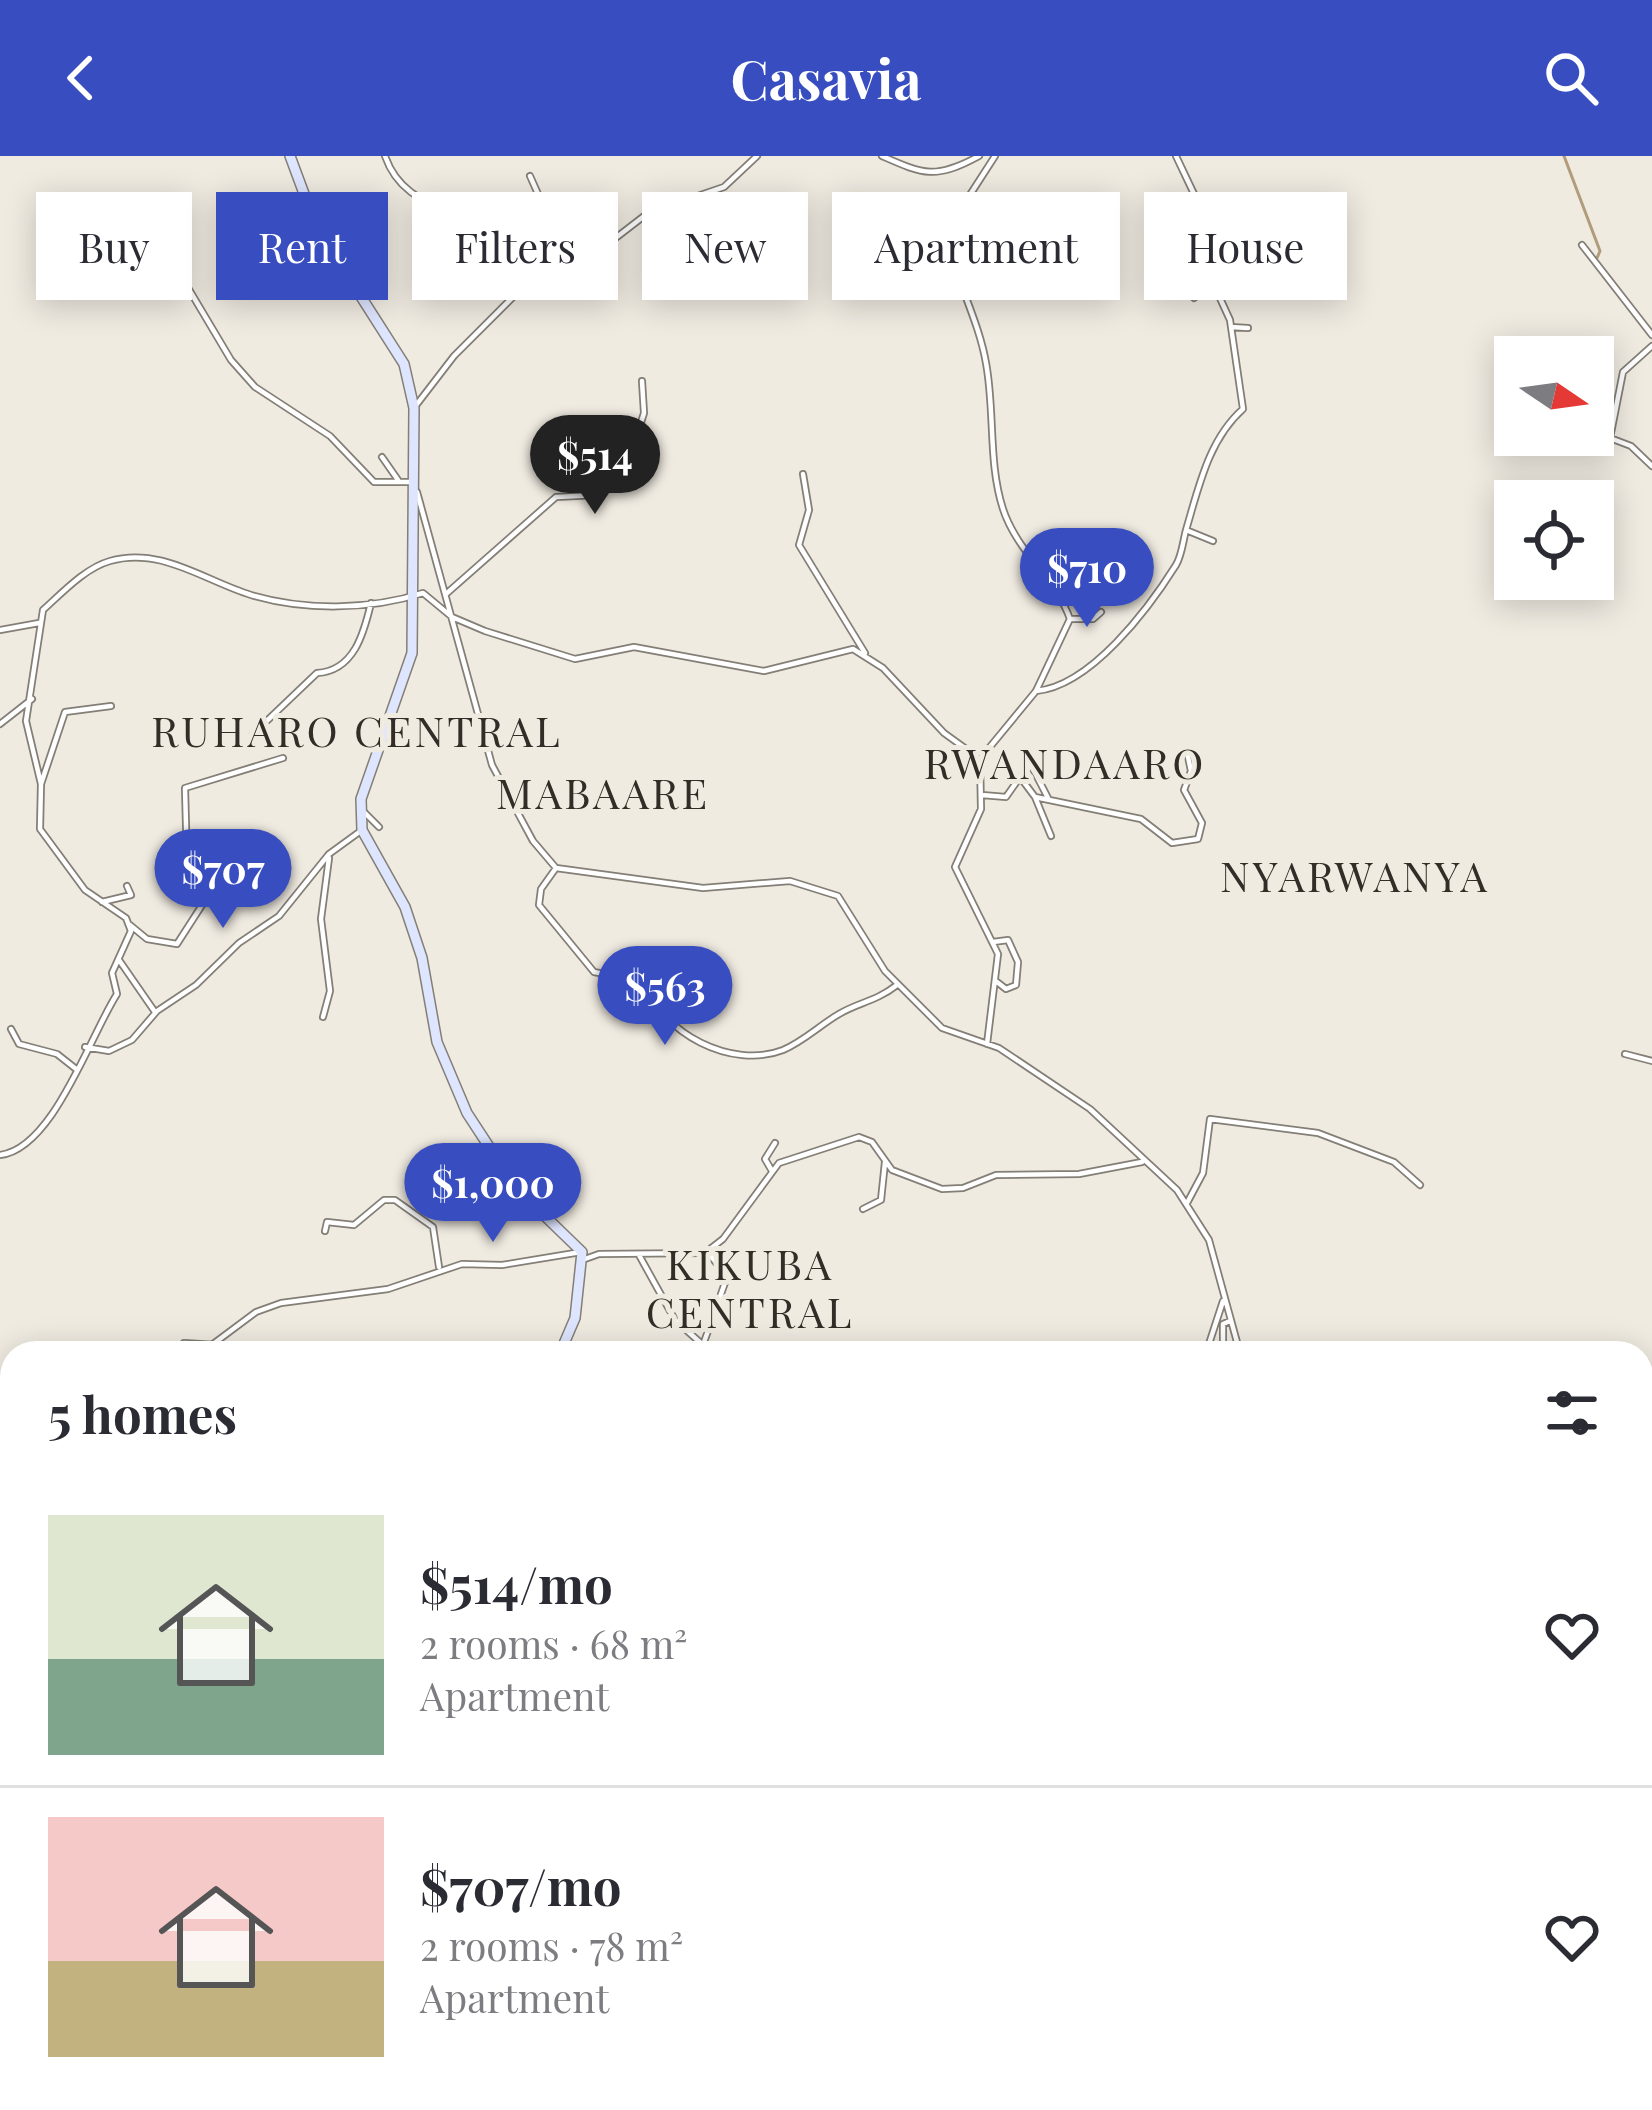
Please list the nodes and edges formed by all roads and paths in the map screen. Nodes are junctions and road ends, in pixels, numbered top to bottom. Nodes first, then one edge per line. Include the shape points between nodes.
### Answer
1 (290, 156) edge
2 (385, 156) edge
3 (758, 156) edge
4 (882, 156) edge
5 (979, 156) edge
6 (995, 156) edge
7 (1176, 156) edge
8 (530, 176) dead end
9 (303, 192) edge
10 (537, 192) edge
11 (1193, 192) edge
12 (412, 197) edge
13 (618, 236) edge
14 (1582, 245) dead end
15 (192, 295) edge
16 (365, 300) edge
17 (508, 300) edge
18 (1220, 300) edge
19 (1231, 327) junction
20 (1248, 328) dead end
21 (1652, 335) edge
22 (1652, 346) edge
23 (642, 381) dead end
24 (414, 408) junction
25 (382, 457) dead end
26 (1652, 466) edge
27 (802, 474) dead end
28 (398, 480) junction
29 (415, 486) junction
30 (1186, 530) junction
31 (1213, 541) dead end
32 (446, 594) junction
33 (413, 596) junction
34 (372, 602) junction
35 (1101, 612) dead end
36 (452, 617) junction
37 (1070, 619) junction
38 (39, 622) junction
39 (0, 631) edge
40 (866, 653) junction
41 (1036, 691) junction
42 (32, 699) junction
43 (111, 706) dead end
44 (0, 724) edge
45 (253, 734) dead end
46 (1187, 752) dead end
47 (283, 758) dead end
48 (980, 759) junction
49 (1029, 761) dead end
50 (41, 784) junction
51 (982, 795) junction
52 (1035, 796) junction
53 (1048, 800) junction
54 (359, 807) junction
55 (380, 827) dead end
56 (362, 830) junction
57 (1051, 836) dead end
58 (341, 846) junction
59 (556, 868) junction
60 (127, 886) dead end
61 (102, 902) junction
62 (130, 925) junction
63 (147, 939) junction
64 (993, 942) junction
65 (126, 944) junction
66 (118, 959) junction
67 (997, 981) junction
68 (897, 985) junction
69 (155, 1012) junction
70 (323, 1017) dead end
71 (10, 1030) dead end
72 (987, 1044) junction
73 (85, 1047) junction
74 (1625, 1054) dead end
75 (1652, 1061) edge
76 (76, 1070) junction
77 (775, 1143) dead end
78 (0, 1155) edge
79 (885, 1162) junction
80 (1142, 1162) junction
81 (772, 1172) junction
82 (1420, 1184) dead end
83 (1187, 1203) junction
84 (863, 1208) dead end
85 (325, 1232) dead end
86 (706, 1251) junction
87 (583, 1255) junction
88 (639, 1255) junction
89 (440, 1269) junction
90 (1223, 1299) junction
91 (1230, 1321) junction
92 (221, 1341) edge
93 (565, 1341) edge
94 (694, 1341) edge
95 (704, 1341) edge
96 (1210, 1341) edge
97 (1223, 1341) edge
98 (1236, 1341) edge

1 - 9 street
2 - 12 street
3 - 13 street via 724,187 648,213
4 - 5 street via 915,173
6 - 37 street via 946,232 987,364 1003,509
7 - 11 street
8 - 10 street
14 - 21 street
15 - 28 street via 256,386 330,436 374,482
16 - 24 street via 404,364
17 - 24 street
18 - 19 street
19 - 20 street
19 - 30 street via 1243,409 1208,452
22 - 26 street via 1623,372 1610,438
23 - 32 street via 644,412 625,473 597,495 552,500
24 - 29 street
25 - 28 street
27 - 40 street via 809,510 799,545
28 - 29 street
29 - 32 street
29 - 33 street
30 - 31 street
30 - 41 street via 1178,562 1130,631 1065,680
32 - 36 street
33 - 34 street
33 - 36 street via 428,595
33 - 54 street via 408,671
34 - 38 street via 339,608 274,600 175,564 126,558 100,564
34 - 45 street via 350,657 317,673
35 - 37 street
36 - 40 street via 575,658 634,647 764,671 844,649
36 - 59 street via 492,765 532,842
37 - 41 street
38 - 39 street
38 - 42 street
40 - 48 street
41 - 48 street
42 - 44 street
42 - 50 street via 27,741
43 - 50 street via 65,712
46 - 53 street via 1185,793 1202,823 1198,839 1172,842 1144,820
47 - 63 street via 184,790 187,862 198,869 204,902 177,944
48 - 51 street
49 - 53 street
50 - 61 street via 43,838
51 - 52 street via 1006,797 1020,777
51 - 64 street via 955,868
52 - 53 street
52 - 57 street
54 - 55 street
54 - 56 street
56 - 58 street
56 - 87 street via 404,907 437,1042 467,1113 516,1188
58 - 69 street via 279,916
58 - 70 street via 329,858 324,892
59 - 68 street via 689,887 819,885 845,902
59 - 68 street via 539,905 585,964 610,978 646,982 668,1022 698,1041 750,1054 782,1051
60 - 61 street via 131,895
61 - 62 street
62 - 63 street
62 - 65 street
63 - 65 street
64 - 67 street
64 - 67 street via 1008,940 1018,962 1016,985
65 - 66 street
66 - 69 street
66 - 73 street via 117,994
67 - 72 street
68 - 72 street via 942,1028
69 - 73 street via 112,1051
71 - 76 street via 19,1044 57,1054
72 - 80 street via 1090,1109
73 - 76 street
74 - 75 street
76 - 78 street via 43,1130
77 - 81 street via 765,1159
79 - 80 street via 942,1189 996,1175 1078,1174
79 - 81 street via 859,1136 786,1158
79 - 84 street via 881,1200
80 - 83 street
81 - 86 street via 724,1239
82 - 83 street via 1394,1162 1318,1133 1210,1119 1203,1173
83 - 90 street via 1209,1240
85 - 89 street via 327,1222 353,1225 384,1200 395,1201 433,1227
86 - 88 street
86 - 95 street via 727,1276
87 - 88 street
87 - 89 street
87 - 93 street
88 - 94 street
89 - 92 street via 268,1306
90 - 91 street
90 - 96 street
91 - 97 street
91 - 98 street

